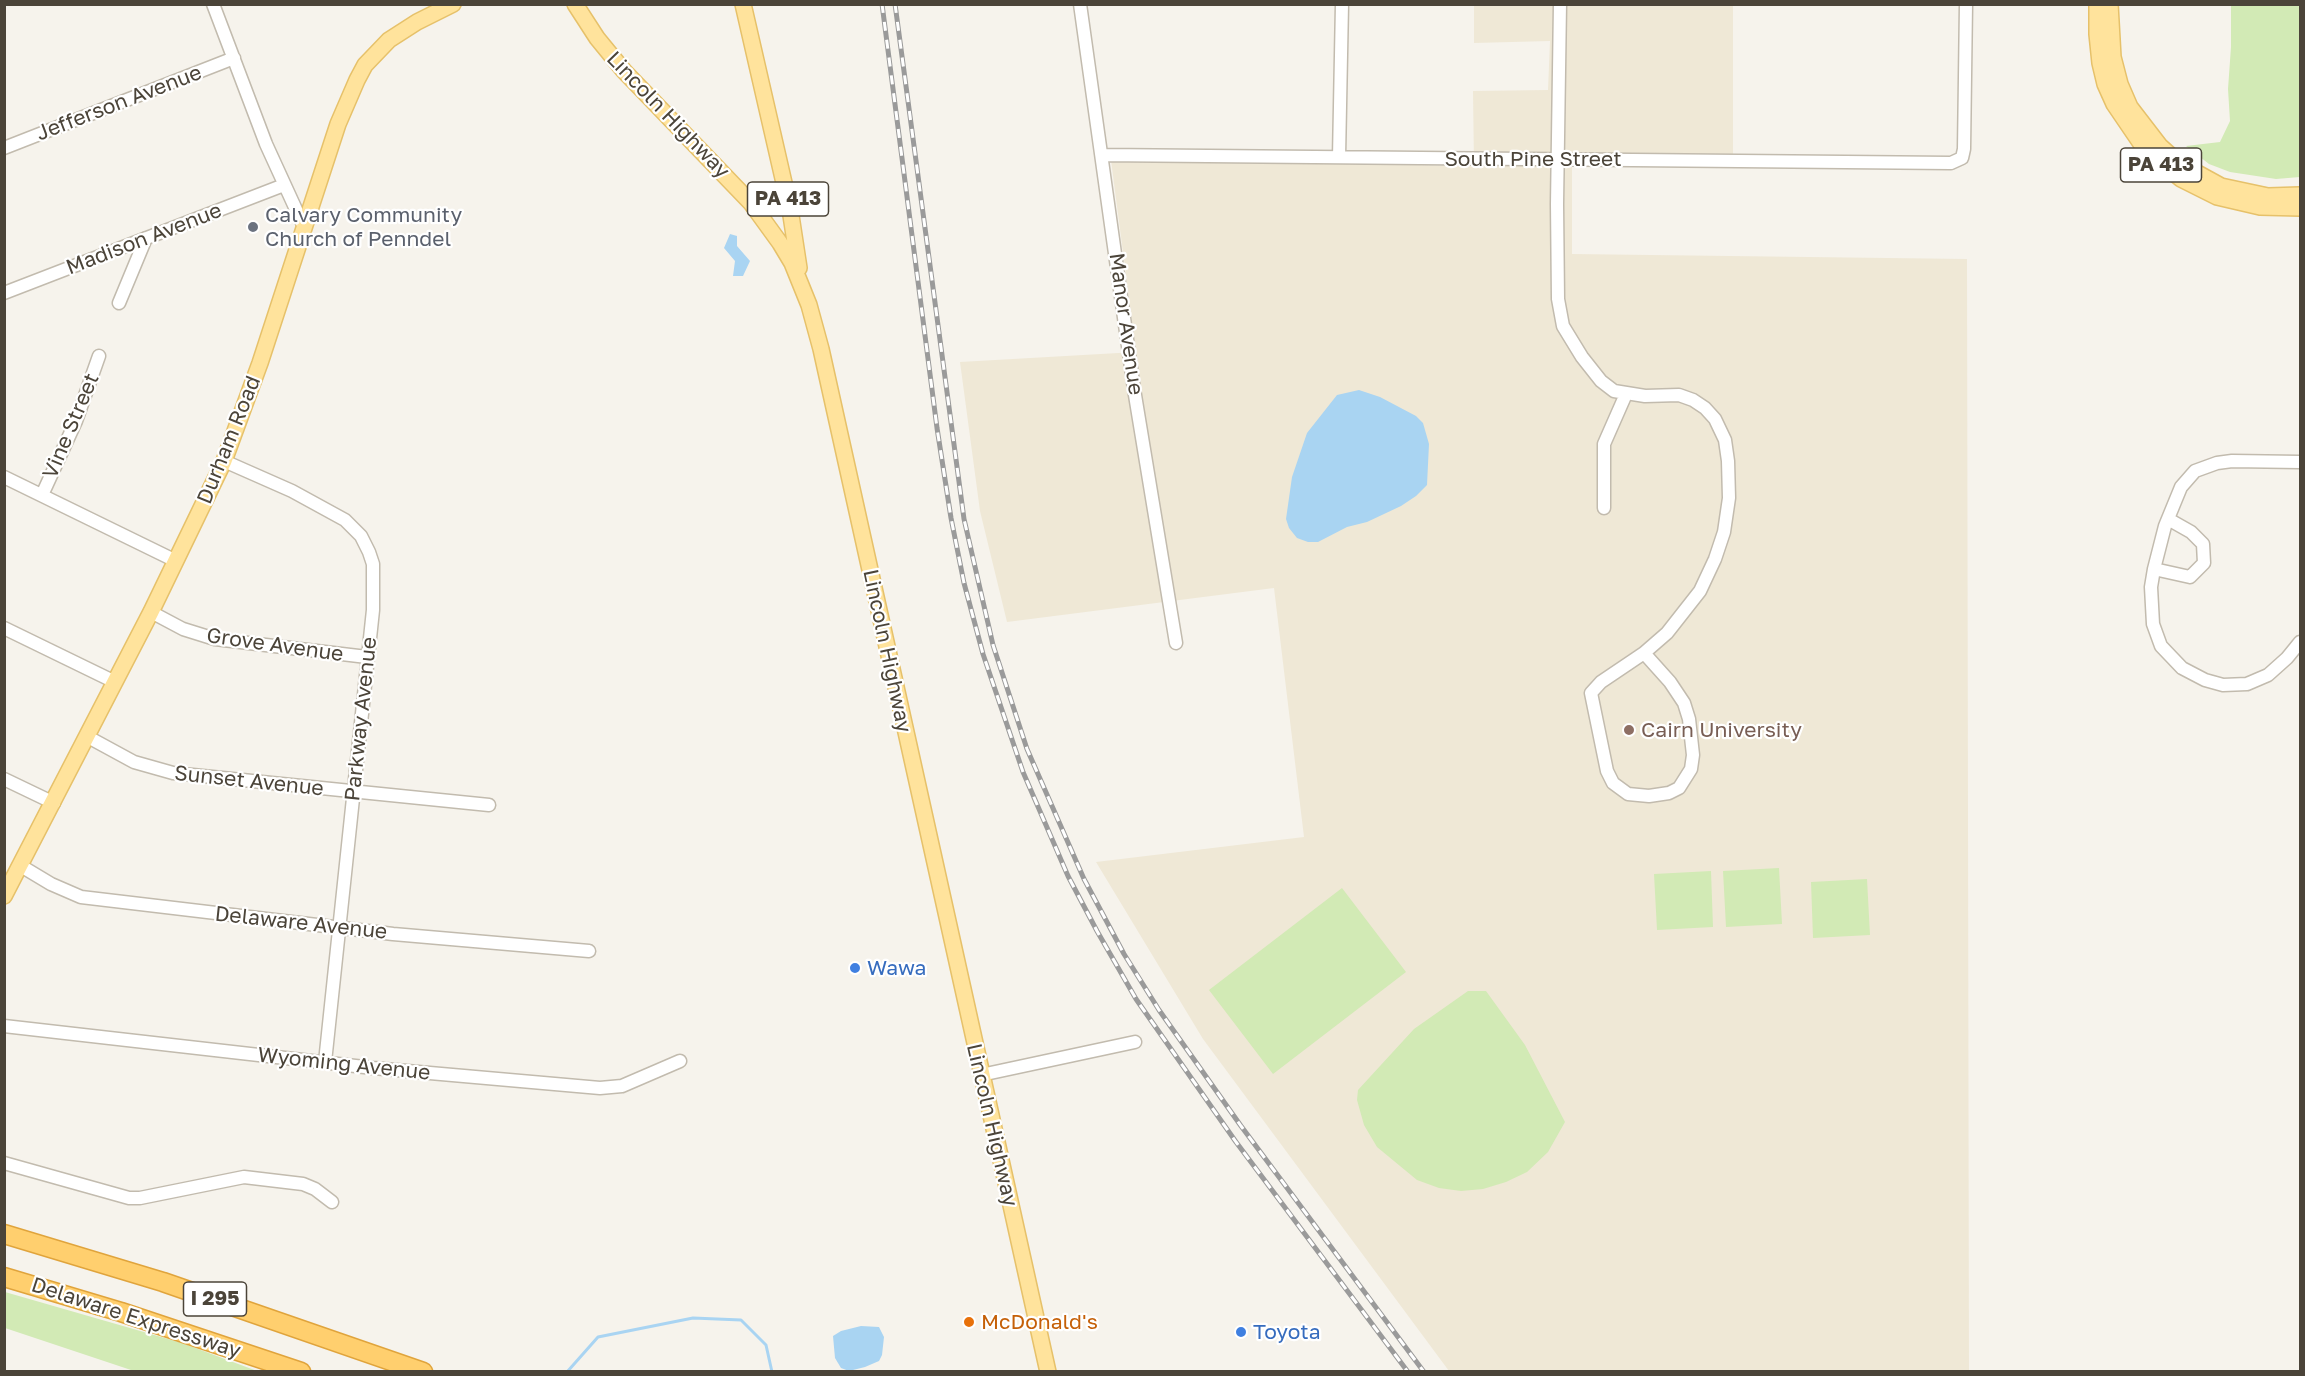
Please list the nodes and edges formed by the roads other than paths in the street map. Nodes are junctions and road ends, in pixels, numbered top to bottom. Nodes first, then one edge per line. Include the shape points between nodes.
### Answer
1 (213, 4) edge
2 (453, 4) edge
3 (575, 4) edge
4 (742, 4) edge
5 (1080, 4) edge
6 (1342, 4) edge
7 (1560, 4) edge
8 (1966, 4) edge
9 (2097, 4) edge
10 (2110, 4) edge
11 (234, 58) junction
12 (4, 148) edge
13 (1102, 155) junction
14 (1339, 157) junction
15 (1558, 160) junction
16 (284, 185) junction
17 (2301, 195) edge
18 (2301, 208) edge
19 (304, 227) junction
20 (146, 238) junction
21 (801, 282) junction
22 (4, 293) edge
23 (119, 303) dead end
24 (99, 356) dead end
25 (1626, 394) junction
26 (224, 461) junction
27 (2301, 462) edge
28 (4, 477) edge
29 (42, 495) junction
30 (1604, 508) dead end
31 (2168, 519) junction
32 (177, 561) junction
33 (2154, 569) junction
34 (151, 612) junction
35 (4, 628) edge
36 (2301, 642) edge
37 (1176, 643) dead end
38 (1644, 653) junction
39 (367, 657) junction
40 (116, 682) junction
41 (88, 737) junction
42 (4, 779) edge
43 (354, 792) junction
44 (54, 803) junction
45 (489, 805) dead end
46 (21, 866) junction
47 (4, 896) edge
48 (339, 928) junction
49 (590, 951) dead end
50 (4, 1026) edge
51 (1135, 1042) dead end
52 (325, 1062) junction
53 (680, 1062) dead end
54 (981, 1075) junction
55 (4, 1162) edge
56 (332, 1202) dead end
57 (4, 1234) edge
58 (4, 1277) edge
59 (301, 1371) edge
60 (423, 1371) edge
61 (1048, 1371) edge

1 - 11 street
2 - 19 main road, Durham Road via 402,30 365,65 338,124
3 - 21 main road, Lincoln Highway via 624,71 751,203 780,243
4 - 21 main road, PA 413 via 790,209
5 - 13 street, Manor Avenue
6 - 14 street
7 - 15 street
8 - 15 street, South Pine Street via 1962,159 1951,163
9 - 18 main road, PA 413 via 2105,84 2146,152 2181,179 2217,197 2260,207
10 - 17 main road, PA 413 via 2113,57 2120,84 2130,107 2160,146 2179,163 2221,186 2268,195
11 - 12 street, Jefferson Avenue
11 - 16 street
13 - 14 street, South Pine Street
13 - 37 street, Manor Avenue via 1134,390
14 - 15 street, South Pine Street
15 - 25 street via 1559,312 1567,333 1601,381
16 - 19 street
16 - 20 street, Madison Avenue
19 - 26 main road, Durham Road
20 - 22 street, Madison Avenue
20 - 23 street
21 - 54 main road, Lincoln Highway via 821,349
24 - 29 street, Vine Street via 76,421
25 - 30 street via 1604,444
25 - 38 street via 1679,395 1693,400 1715,419 1725,440 1728,461 1729,498 1715,559 1689,608
26 - 32 main road, Durham Road
26 - 39 street, Parkway Avenue via 336,514 361,536 371,558 375,585
27 - 31 street via 2232,461 2204,467 2189,476 2181,487
28 - 29 street
29 - 32 street
31 - 33 street
31 - 33 street via 2203,544 2204,563 2190,577
32 - 34 main road, Durham Road
33 - 36 street via 2150,610 2156,635 2167,654 2193,675 2223,685 2247,684 2268,675
34 - 39 street, Grove Avenue via 183,629 214,639
34 - 40 main road, Durham Road
35 - 40 street
38 - 38 street via 1684,703 1693,755 1691,769 1679,788 1658,795 1633,795 1613,783 1592,698 1593,688
39 - 43 street, Parkway Avenue
40 - 41 main road, Durham Road
41 - 43 street, Sunset Avenue via 134,762 173,773
41 - 44 main road, Durham Road
42 - 44 street
43 - 45 street, Sunset Avenue
43 - 48 street, Parkway Avenue
44 - 46 main road, Durham Road
46 - 47 main road, Durham Road
46 - 48 street, Delaware Avenue via 81,897
48 - 49 street, Delaware Avenue
48 - 52 street, Parkway Avenue
50 - 52 street, Wyoming Avenue
51 - 54 street
52 - 53 street, Wyoming Avenue via 610,1088
54 - 61 main road, Lincoln Highway
55 - 56 street via 129,1198 244,1177 303,1184
57 - 60 highway, Delaware Expressway / I 295 via 163,1282
58 - 59 highway, Delaware Expressway / I 295

